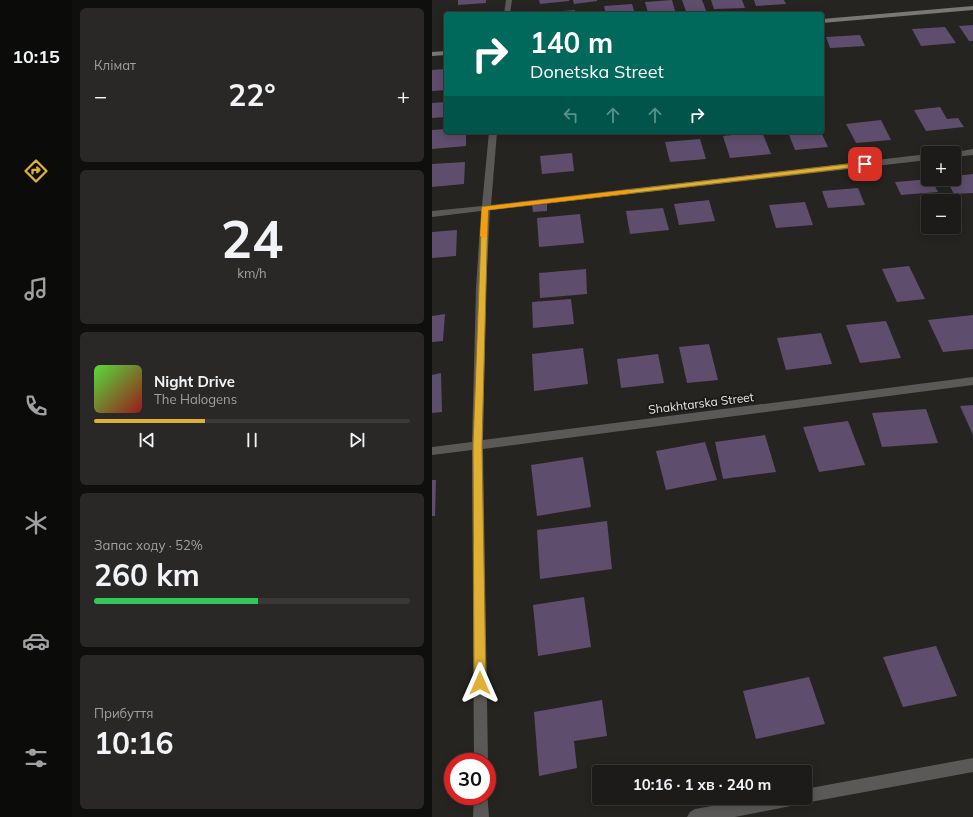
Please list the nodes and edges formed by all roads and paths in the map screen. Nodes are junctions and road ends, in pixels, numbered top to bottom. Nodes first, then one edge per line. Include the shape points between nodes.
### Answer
1 (509, 0) edge
2 (973, 8) edge
3 (507, 12) edge
4 (824, 21) edge
5 (444, 53) edge
6 (432, 54) edge
7 (493, 134) edge
8 (973, 152) edge
9 (961, 153) edge
10 (921, 158) edge
11 (484, 208) junction
12 (432, 214) edge
13 (973, 381) edge
14 (477, 445) junction
15 (432, 451) edge
16 (481, 753) edge
17 (973, 765) edge
18 (812, 795) edge
19 (481, 805) edge
20 (759, 805) edge
21 (481, 817) edge
22 (695, 817) edge

1 - 3 street
2 - 4 main road
5 - 6 main road
7 - 11 street
8 - 9 street
10 - 11 street
11 - 12 street
11 - 14 street
13 - 14 street, Shakhtarska Street
14 - 15 street, Shakhtarska Street
14 - 16 street
17 - 18 street
19 - 21 street
20 - 22 street

